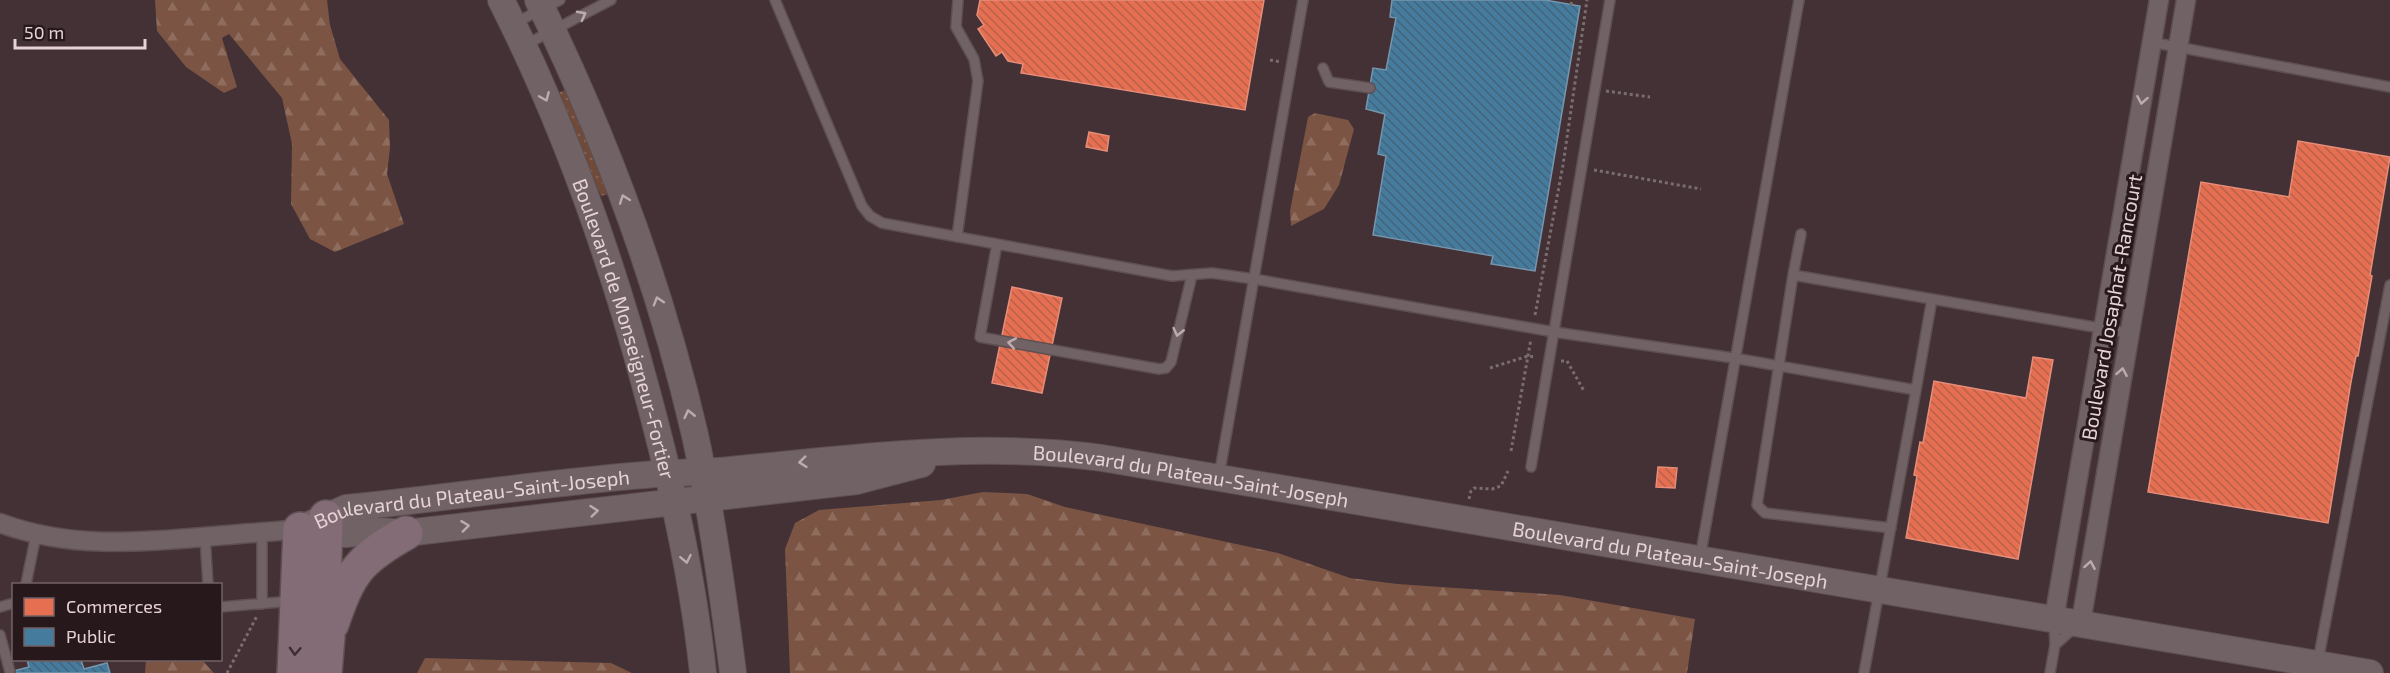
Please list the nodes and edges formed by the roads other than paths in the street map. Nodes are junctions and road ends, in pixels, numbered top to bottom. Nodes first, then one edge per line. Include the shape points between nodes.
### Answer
1 (501, 0) edge
2 (611, 0) edge
3 (775, 0) edge
4 (958, 0) edge
5 (1303, 0) edge
6 (1611, 0) edge
7 (1799, 0) edge
8 (2159, 0) edge
9 (2186, 0) edge
10 (549, 10) edge
11 (518, 35) junction
12 (2151, 42) junction
13 (2178, 46) junction
14 (1323, 68) dead end
15 (2390, 87) edge
16 (1370, 88) dead end
17 (1801, 234) dead end
18 (957, 237) junction
19 (997, 244) junction
20 (1192, 275) junction
21 (1793, 275) junction
22 (1254, 279) junction
23 (2390, 285) edge
24 (1932, 299) junction
25 (2103, 328) junction
26 (1554, 332) junction
27 (2129, 333) junction
28 (1734, 358) junction
29 (1780, 366) junction
30 (1916, 390) junction
31 (968, 453) junction
32 (1531, 467) dead end
33 (701, 471) junction
34 (669, 473) junction
35 (1219, 478) junction
36 (706, 498) junction
37 (675, 502) junction
38 (0, 523) edge
39 (317, 526) junction
40 (1891, 528) junction
41 (262, 532) junction
42 (406, 533) junction
43 (36, 535) junction
44 (205, 537) junction
45 (1700, 558) junction
46 (26, 583) edge
47 (207, 583) edge
48 (1878, 589) junction
49 (298, 601) junction
50 (262, 604) junction
51 (222, 607) edge
52 (2054, 619) junction
53 (2080, 622) junction
54 (0, 635) edge
55 (328, 637) junction
56 (2055, 645) junction
57 (2317, 664) junction
58 (10, 672) edge
59 (294, 673) edge
60 (326, 673) edge
61 (703, 673) edge
62 (733, 673) edge
63 (1864, 673) edge
64 (2050, 673) edge
65 (2370, 673) edge

1 - 11 street, Boulevard de Monseigneur-Fortier
10 -> 2 lane
3 - 18 lane via 866,211 882,223
4 - 18 lane via 956,27 974,59 978,81
5 - 22 lane
6 - 26 lane
7 - 28 lane
8 - 12 street, Boulevard Josaphat-Rancourt
9 - 13 street, Boulevard Josaphat-Rancourt
10 - 11 lane
10 - 11 lane
33 -> 10 street, Boulevard de Monseigneur-Fortier via 682,386 642,249
11 -> 34 street, Boulevard de Monseigneur-Fortier via 574,164 606,253
12 - 13 lane
12 -> 25 street, Boulevard Josaphat-Rancourt
13 - 15 lane
13 - 27 street, Boulevard Josaphat-Rancourt
14 - 16 lane via 1329,82
17 - 21 lane
18 - 19 lane
19 - 20 lane via 1172,276
20 -> 19 lane via 1171,362 1159,369 980,338
20 - 22 lane via 1212,273
21 - 24 lane
21 - 29 lane
22 - 26 lane
22 - 35 lane
23 - 57 lane
24 - 25 lane
24 - 30 lane
25 - 27 lane
25 - 52 street, Boulevard Josaphat-Rancourt
26 - 28 lane
26 - 32 lane
53 -> 27 street, Boulevard Josaphat-Rancourt
28 - 29 lane
28 - 45 lane
29 - 30 lane
29 - 40 lane via 1758,505 1765,513
30 - 40 lane
31 -> 33 street, Boulevard du Plateau-Saint-Joseph via 861,456
31 - 35 street, Boulevard du Plateau-Saint-Joseph via 1010,450 1069,454
31 - 36 street, Boulevard du Plateau-Saint-Joseph via 857,481
33 - 34 street, Boulevard du Plateau-Saint-Joseph
33 - 36 street, Boulevard de Monseigneur-Fortier
34 - 37 street, Boulevard de Monseigneur-Fortier
34 - 39 street, Boulevard du Plateau-Saint-Joseph via 346,508
35 - 45 street, Boulevard du Plateau-Saint-Joseph
36 - 37 street, Boulevard du Plateau-Saint-Joseph
36 - 62 street, Boulevard de Monseigneur-Fortier
42 -> 37 street, Boulevard du Plateau-Saint-Joseph
37 -> 61 street, Boulevard de Monseigneur-Fortier
38 - 43 street, Boulevard du Plateau-Saint-Joseph
39 - 41 street, Boulevard du Plateau-Saint-Joseph
39 - 42 street, Boulevard du Plateau-Saint-Joseph
39 - 49 highway
39 - 55 highway
40 - 48 lane
41 - 44 street, Boulevard du Plateau-Saint-Joseph
41 - 50 lane
42 - 55 highway via 358,566 345,588
43 - 44 street, Boulevard du Plateau-Saint-Joseph via 100,543
43 - 46 lane
44 - 47 lane
45 - 48 street, Boulevard du Plateau-Saint-Joseph
48 - 52 street, Boulevard du Plateau-Saint-Joseph
48 - 63 lane
49 - 50 lane
49 -> 59 highway
50 - 51 lane
52 - 53 street, Boulevard du Plateau-Saint-Joseph
52 - 56 lane
53 - 56 lane
53 - 57 street, Boulevard du Plateau-Saint-Joseph
54 - 58 lane
55 - 60 highway
56 - 64 lane
57 - 65 street, Boulevard du Plateau-Saint-Joseph

